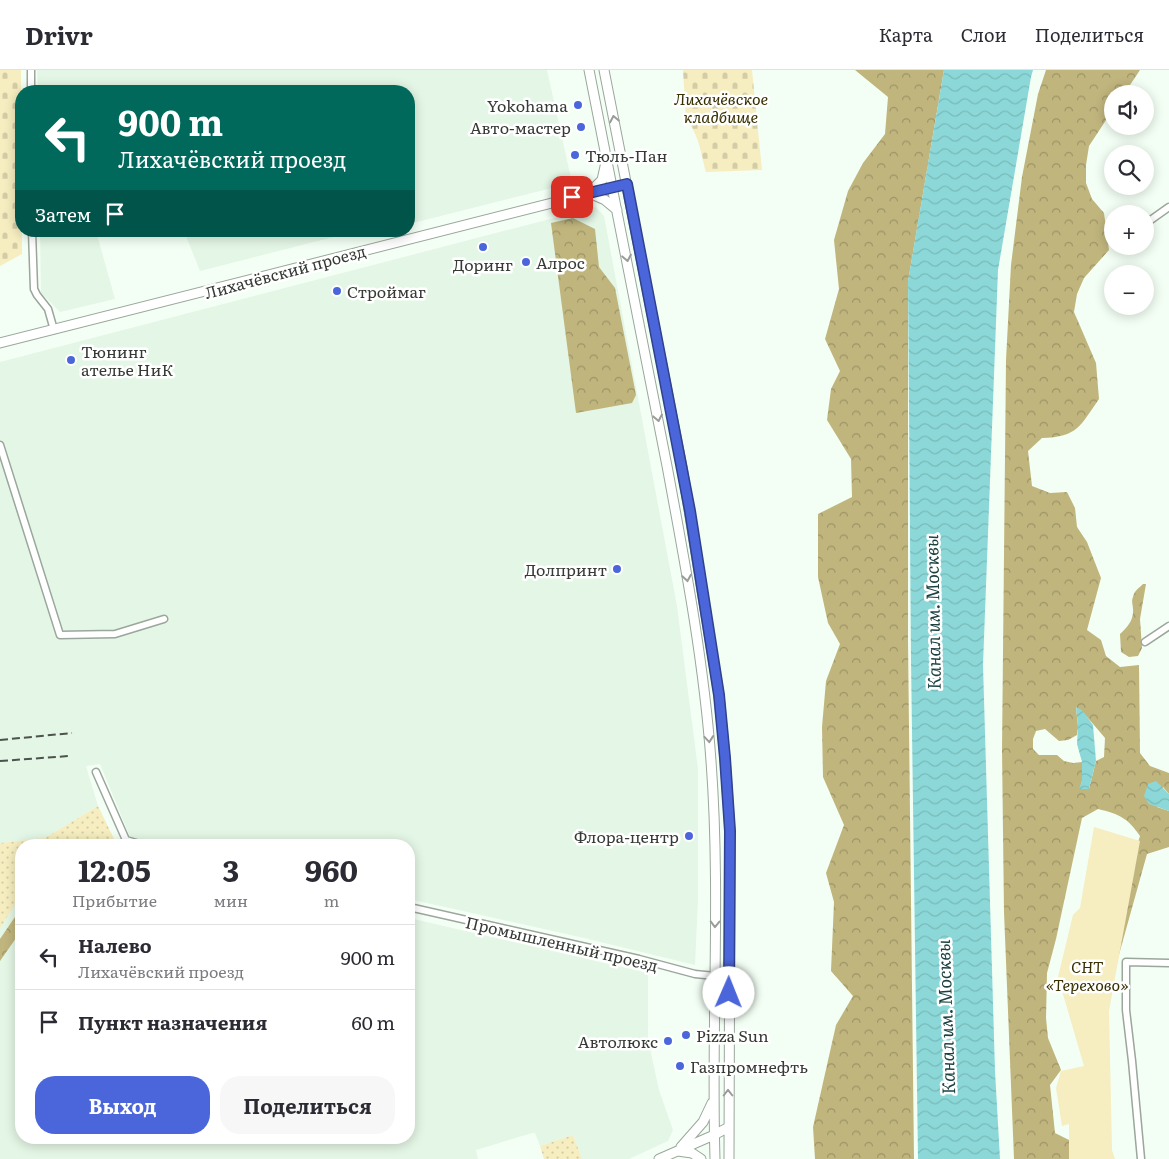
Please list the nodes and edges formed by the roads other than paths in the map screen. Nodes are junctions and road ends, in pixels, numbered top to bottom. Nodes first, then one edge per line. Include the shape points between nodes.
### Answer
1 (31, 70) edge
2 (589, 70) edge
3 (604, 70) edge
4 (31, 85) edge
5 (607, 158) junction
6 (627, 184) junction
7 (613, 187) junction
8 (589, 193) junction
9 (1169, 207) edge
10 (617, 211) junction
11 (1154, 218) edge
12 (32, 237) edge
13 (54, 330) junction
14 (0, 343) edge
15 (0, 445) edge
16 (164, 620) dead end
17 (1169, 626) edge
18 (1146, 642) dead end
19 (96, 772) dead end
20 (126, 839) edge
21 (415, 908) edge
22 (1169, 962) edge
23 (715, 976) junction
24 (714, 1097) junction
25 (729, 1127) junction
26 (714, 1135) junction
27 (678, 1151) junction
28 (659, 1159) edge
29 (701, 1159) edge
30 (714, 1159) edge
31 (729, 1159) edge
32 (1141, 1159) edge

1 - 4 street
2 - 5 main road
6 -> 3 main road
5 - 7 main road
5 - 8 main road via 602,180
6 - 7 main road, Лихачёвский проезд
25 -> 6 main road via 730,831 722,726 690,511
7 - 8 main road, Лихачёвский проезд
7 - 10 main road
8 - 10 main road via 605,200
8 - 13 main road, Лихачёвский проезд
9 - 11 street
10 -> 23 main road via 676,514 705,697 715,830
12 - 13 street via 34,289 48,309
13 - 14 main road, Лихачёвский проезд
15 - 16 street via 60,635 115,634
17 - 18 street
19 - 20 street
21 - 23 street, Промышленный проезд
22 - 32 street via 1126,962 1126,1010
23 - 24 main road
24 - 26 main road
24 - 27 main road via 703,1122
25 - 26 main road
25 - 31 main road
26 - 27 main road
26 - 30 main road
27 - 28 main road
27 - 29 main road

